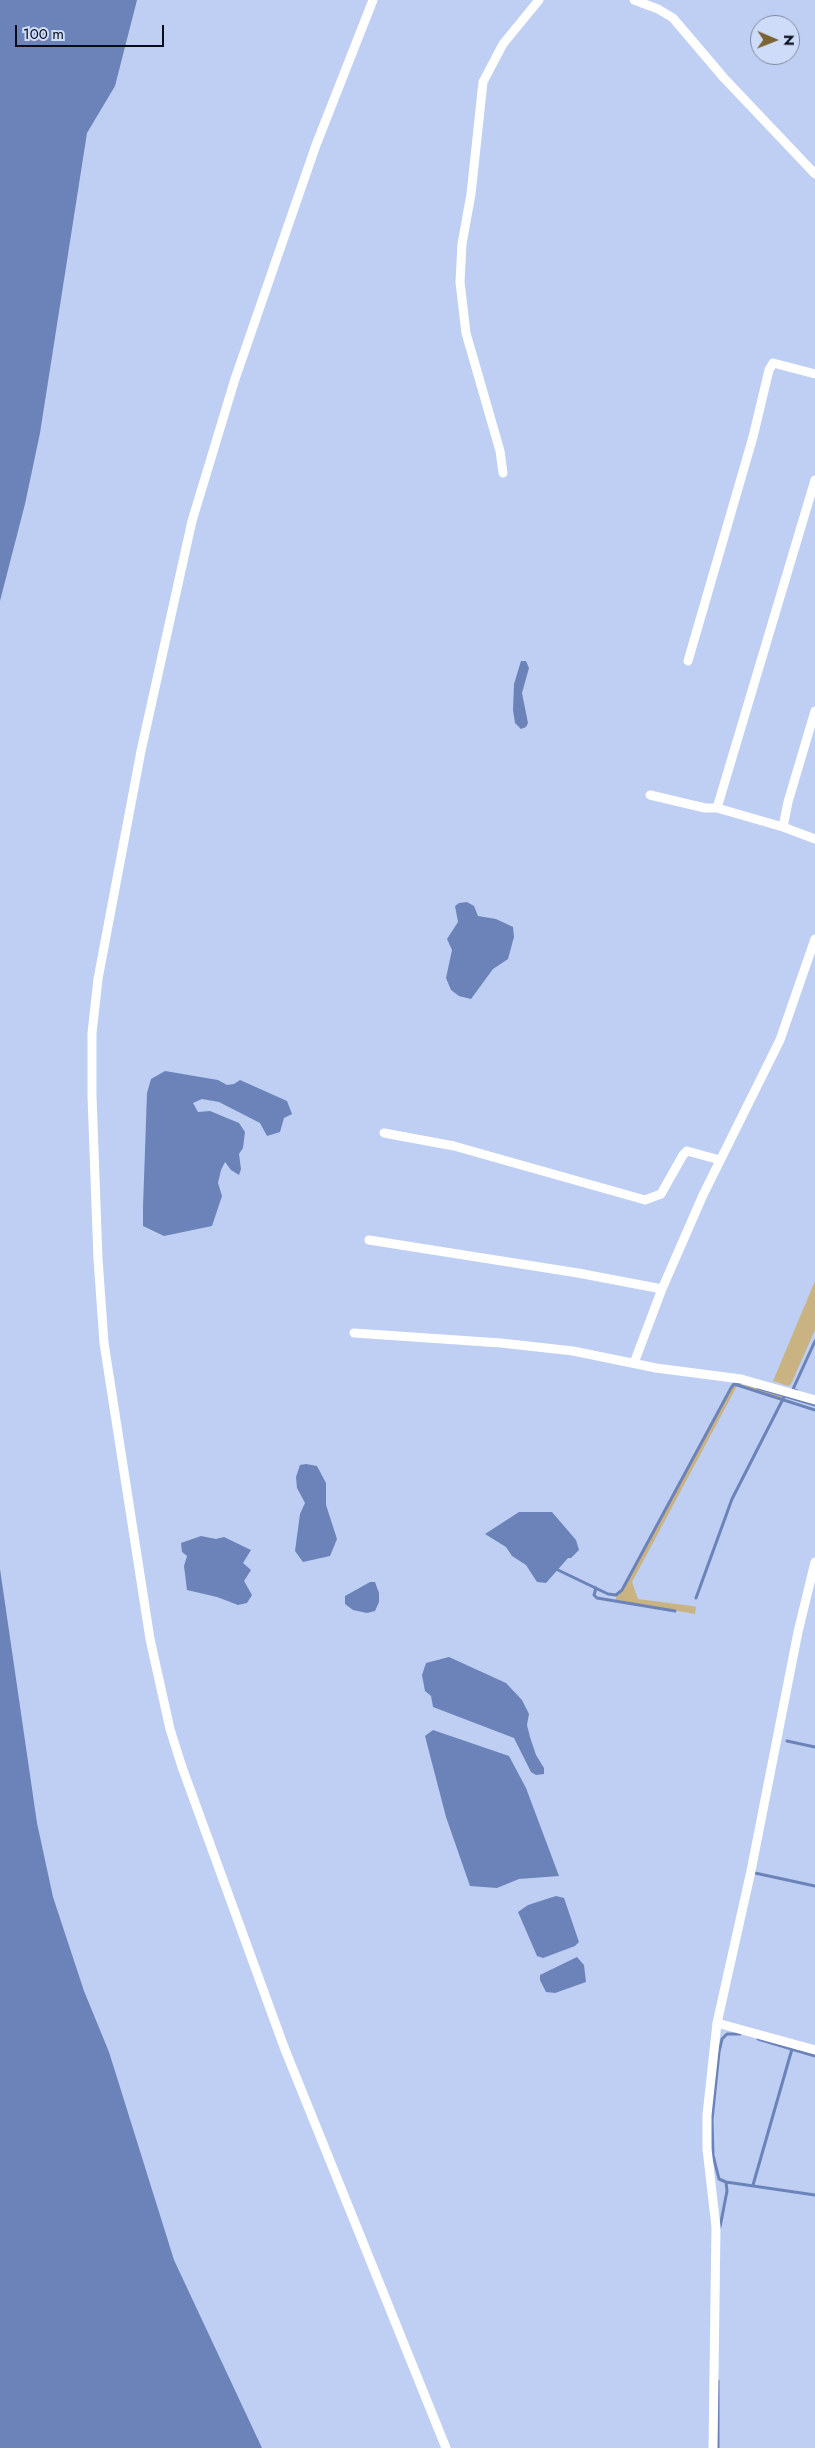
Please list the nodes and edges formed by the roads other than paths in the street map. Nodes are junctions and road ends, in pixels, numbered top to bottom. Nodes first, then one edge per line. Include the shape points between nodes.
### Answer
1 (373, 0) edge
2 (539, 0) edge
3 (634, 0) edge
4 (815, 174) edge
5 (815, 374) edge
6 (503, 473) dead end
7 (815, 480) edge
8 (688, 661) dead end
9 (815, 711) edge
10 (650, 795) dead end
11 (717, 808) junction
12 (783, 827) junction
13 (815, 839) edge
14 (815, 939) edge
15 (384, 1133) dead end
16 (720, 1160) junction
17 (369, 1240) dead end
18 (662, 1290) junction
19 (354, 1333) dead end
20 (634, 1364) junction
21 (815, 1400) edge
22 (815, 1562) edge
23 (717, 2024) junction
24 (815, 2050) edge
25 (446, 2448) edge
26 (713, 2448) edge

1 - 25 street via 316,145 235,379 192,522 141,751 98,979 92,1034 92,1096 104,1343 150,1639 170,1729 284,2047
2 - 6 street via 503,44 483,82 462,244 460,282 466,333 500,451
3 - 4 street via 673,18 724,78
5 - 8 street via 773,363 769,370
7 - 11 street
9 - 12 street
10 - 11 street
11 - 12 street
12 - 13 street
14 - 16 street via 780,1040
15 - 16 street via 454,1146 645,1200 661,1194 687,1152
16 - 18 street
17 - 18 street via 578,1273
18 - 20 street
19 - 20 street via 501,1343 573,1351
20 - 21 street via 741,1379
22 - 23 street
23 - 24 street
23 - 26 street via 707,2115 707,2150 716,2227

